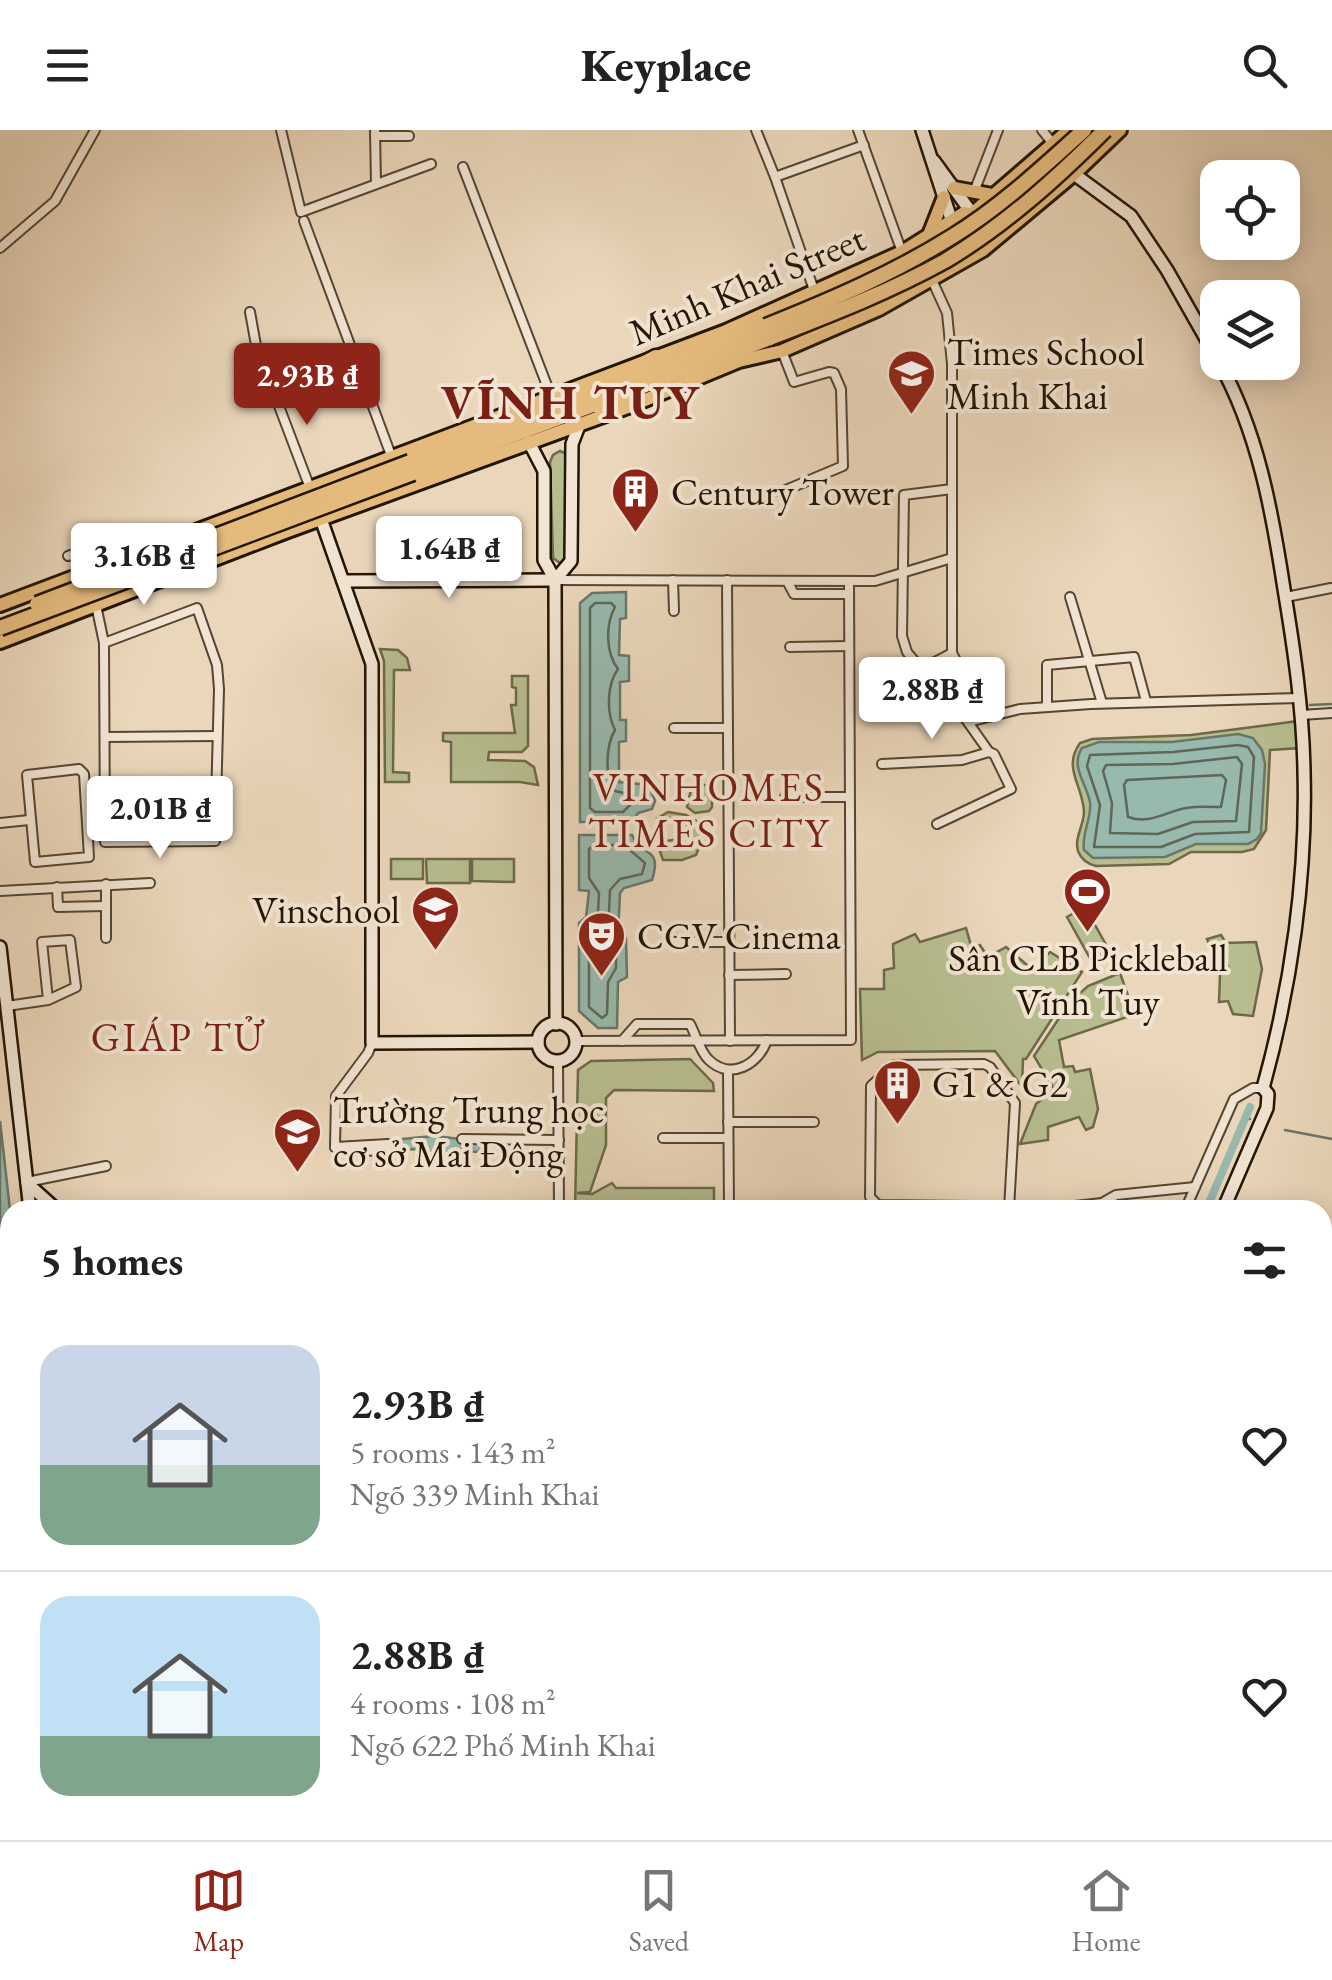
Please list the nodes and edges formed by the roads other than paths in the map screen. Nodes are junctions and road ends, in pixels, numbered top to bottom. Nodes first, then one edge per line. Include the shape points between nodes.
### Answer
1 (95, 130) edge
2 (281, 130) edge
3 (756, 130) edge
4 (858, 130) edge
5 (922, 130) edge
6 (998, 130) edge
7 (1042, 130) edge
8 (1069, 130) edge
9 (1084, 130) edge
10 (1104, 130) edge
11 (1120, 130) edge
12 (375, 133) edge
13 (409, 136) dead end
14 (1054, 144) junction
15 (864, 145) junction
16 (431, 164) dead end
17 (462, 167) dead end
18 (1074, 174) junction
19 (776, 177) junction
20 (376, 184) junction
21 (974, 192) junction
22 (949, 193) junction
23 (992, 195) junction
24 (972, 212) junction
25 (304, 221) dead end
26 (952, 223) junction
27 (928, 237) junction
28 (990, 242) junction
29 (0, 248) edge
30 (902, 252) junction
31 (970, 255) junction
32 (932, 280) junction
33 (815, 293) junction
34 (250, 312) dead end
35 (1200, 329) edge
36 (726, 331) junction
37 (768, 332) junction
38 (782, 351) junction
39 (656, 357) junction
40 (739, 361) junction
41 (1229, 380) edge
42 (551, 396) junction
43 (579, 404) junction
44 (634, 404) junction
45 (580, 424) junction
46 (529, 442) junction
47 (392, 458) junction
48 (411, 468) junction
49 (350, 474) junction
50 (952, 489) junction
51 (311, 490) junction
52 (781, 492) dead end
53 (362, 504) junction
54 (321, 518) junction
55 (68, 556) dead end
56 (952, 558) junction
57 (904, 574) junction
58 (86, 575) junction
59 (555, 580) junction
60 (673, 580) junction
61 (727, 580) junction
62 (787, 581) junction
63 (343, 582) junction
64 (849, 582) junction
65 (1330, 588) edge
66 (849, 594) junction
67 (1286, 597) junction
68 (1070, 598) dead end
69 (96, 604) junction
70 (1, 607) edge
71 (674, 611) dead end
72 (3, 636) edge
73 (104, 643) junction
74 (849, 646) junction
75 (790, 647) dead end
76 (0, 651) edge
77 (952, 653) junction
78 (1091, 663) junction
79 (957, 697) junction
80 (1300, 698) junction
81 (907, 699) dead end
82 (1146, 702) junction
83 (1102, 703) junction
84 (1047, 707) junction
85 (1332, 713) edge
86 (1301, 715) junction
87 (968, 722) junction
88 (674, 728) dead end
89 (728, 728) junction
90 (106, 736) junction
91 (217, 736) junction
92 (989, 752) junction
93 (882, 764) dead end
94 (216, 784) junction
95 (105, 785) junction
96 (785, 797) dead end
97 (849, 797) junction
98 (29, 820) junction
99 (0, 822) edge
100 (937, 824) dead end
101 (150, 883) dead end
102 (106, 884) junction
103 (57, 887) junction
104 (0, 891) edge
105 (106, 906) junction
106 (106, 938) dead end
107 (672, 942) dead end
108 (729, 942) junction
109 (0, 947) edge
110 (730, 974) junction
111 (786, 974) dead end
112 (48, 1000) junction
113 (7, 1006) junction
114 (556, 1024) junction
115 (730, 1040) junction
116 (767, 1040) junction
117 (622, 1041) junction
118 (699, 1041) junction
119 (538, 1042) junction
120 (576, 1042) junction
121 (372, 1043) junction
122 (558, 1061) junction
123 (728, 1070) junction
124 (1263, 1088) junction
125 (728, 1122) junction
126 (814, 1122) dead end
127 (663, 1138) dead end
128 (728, 1138) junction
129 (462, 1139) dead end
130 (559, 1140) junction
131 (335, 1147) junction
132 (106, 1166) dead end
133 (27, 1182) junction
134 (1195, 1187) junction
135 (29, 1200) edge
136 (47, 1200) edge
137 (560, 1200) edge
138 (729, 1200) edge
139 (873, 1200) edge
140 (1009, 1200) edge
141 (1107, 1200) edge
142 (1189, 1200) edge
143 (1228, 1200) edge

1 - 29 street via 55,202
2 - 20 street via 300,212
3 - 19 street
4 - 15 street
5 - 22 street
6 - 21 street
7 - 14 street
8 - 14 main road
9 - 37 highway, bridge via 956,234
10 - 37 highway, bridge via 1026,203 946,260 872,297
11 - 18 main road
12 - 13 street
12 - 20 street
14 - 23 main road
15 - 19 street
15 - 30 street
16 - 20 street
17 - 42 street
18 - 28 main road
18 - 35 street via 1130,216
19 - 33 street
21 - 22 main road
21 - 23 main road
22 - 24 street
22 - 26 street
22 - 27 main road
23 - 24 main road
24 - 26 main road
24 - 28 main road via 989,224
25 - 47 street
26 - 27 main road, Minh Khai Street
26 - 31 main road via 952,246
27 - 30 main road, Minh Khai Street
28 - 31 main road
30 - 33 main road, Minh Khai Street
31 - 32 main road, Minh Khai Street
32 - 38 main road, Minh Khai Street
32 - 50 street via 947,312 952,364
33 - 36 main road, Minh Khai Street
34 - 51 street via 260,373 268,377
36 - 37 highway
36 - 39 main road, Minh Khai Street
37 - 40 highway
37 - 43 highway
38 - 40 main road, Minh Khai Street
38 - 52 street via 794,382 829,372 837,377 843,466
39 - 42 main road, Minh Khai Street
39 - 43 highway
40 - 44 main road, Minh Khai Street
41 - 67 street via 1265,480
42 - 47 main road, Minh Khai Street
43 - 44 highway
43 - 48 highway
44 - 45 main road, Minh Khai Street
45 - 46 main road, Minh Khai Street
45 - 59 street via 572,444 571,560
46 - 53 main road, Minh Khai Street
46 - 59 street via 544,471 544,560
47 - 49 main road, Minh Khai Street
48 - 70 highway, bridge
48 - 72 highway, bridge
49 - 51 main road, Minh Khai Street
49 - 53 main road
50 - 56 street
50 - 57 street via 904,495
51 - 54 main road
51 - 58 main road, Minh Khai Street
53 - 54 main road, Minh Khai Street
54 - 63 street
54 - 69 main road, Minh Khai Street
55 - 58 street via 79,552
56 - 57 street
56 - 77 street
57 - 64 street
57 - 77 street via 907,652 917,664 929,665
58 - 70 main road, Minh Khai Street
59 - 60 street
59 - 63 street
59 - 114 street
60 - 61 street
60 - 71 street
61 - 62 street
61 - 89 street
62 - 64 street
62 - 66 street via 794,594
63 - 121 street via 373,672
64 - 66 street
65 - 67 street
66 - 74 street
67 - 80 street
68 - 78 street
69 - 72 main road, Minh Khai Street
69 - 73 street
72 - 76 main road
73 - 90 street
73 - 91 street via 198,608 217,666
74 - 75 street
74 - 97 street
77 - 79 street
78 - 82 street via 1134,657
78 - 83 street
78 - 84 street via 1047,665
79 - 81 street
79 - 87 street via 958,713
80 - 82 street
80 - 86 street
82 - 83 street
83 - 84 street
84 - 87 street
85 - 86 street
86 - 124 street via 1304,793 1296,909
87 - 92 street
88 - 89 street
89 - 108 street
90 - 91 street
90 - 95 street
91 - 94 street
92 - 93 street
92 - 100 street via 1012,790
94 - 95 street
94 - 95 street via 215,841 150,842 106,842
96 - 97 street
97 - 116 street via 850,1040
98 - 98 street via 35,862 89,857 82,771 28,773
98 - 99 street
101 - 102 street
102 - 103 street
102 - 105 street
103 - 104 street
103 - 105 street via 58,907
105 - 106 street
107 - 108 street
108 - 110 street
109 - 113 street
110 - 111 street
110 - 115 street
112 - 112 street via 76,988 70,940 42,942
112 - 113 street
113 - 133 street
114 - 119 street
114 - 120 street via 568,1027
115 - 116 street
115 - 118 street
116 - 123 street via 755,1062
117 - 118 street
117 - 118 street via 637,1024 690,1024
117 - 120 street
118 - 123 street via 710,1061
119 - 121 street
119 - 122 street via 544,1056
120 - 122 street via 571,1055
121 - 131 street via 336,1096
122 - 130 street
123 - 125 street
124 - 134 street via 1234,1099
124 - 143 street via 1267,1108
125 - 126 street
125 - 128 street
127 - 128 street
128 - 138 street
129 - 130 street
130 - 137 street
131 - 131 street via 340,1150 388,1151 388,1144
132 - 133 street
133 - 135 street
133 - 136 street
134 - 141 street
134 - 142 street
139 - 140 street via 872,1086 894,1065 984,1064 1016,1102

